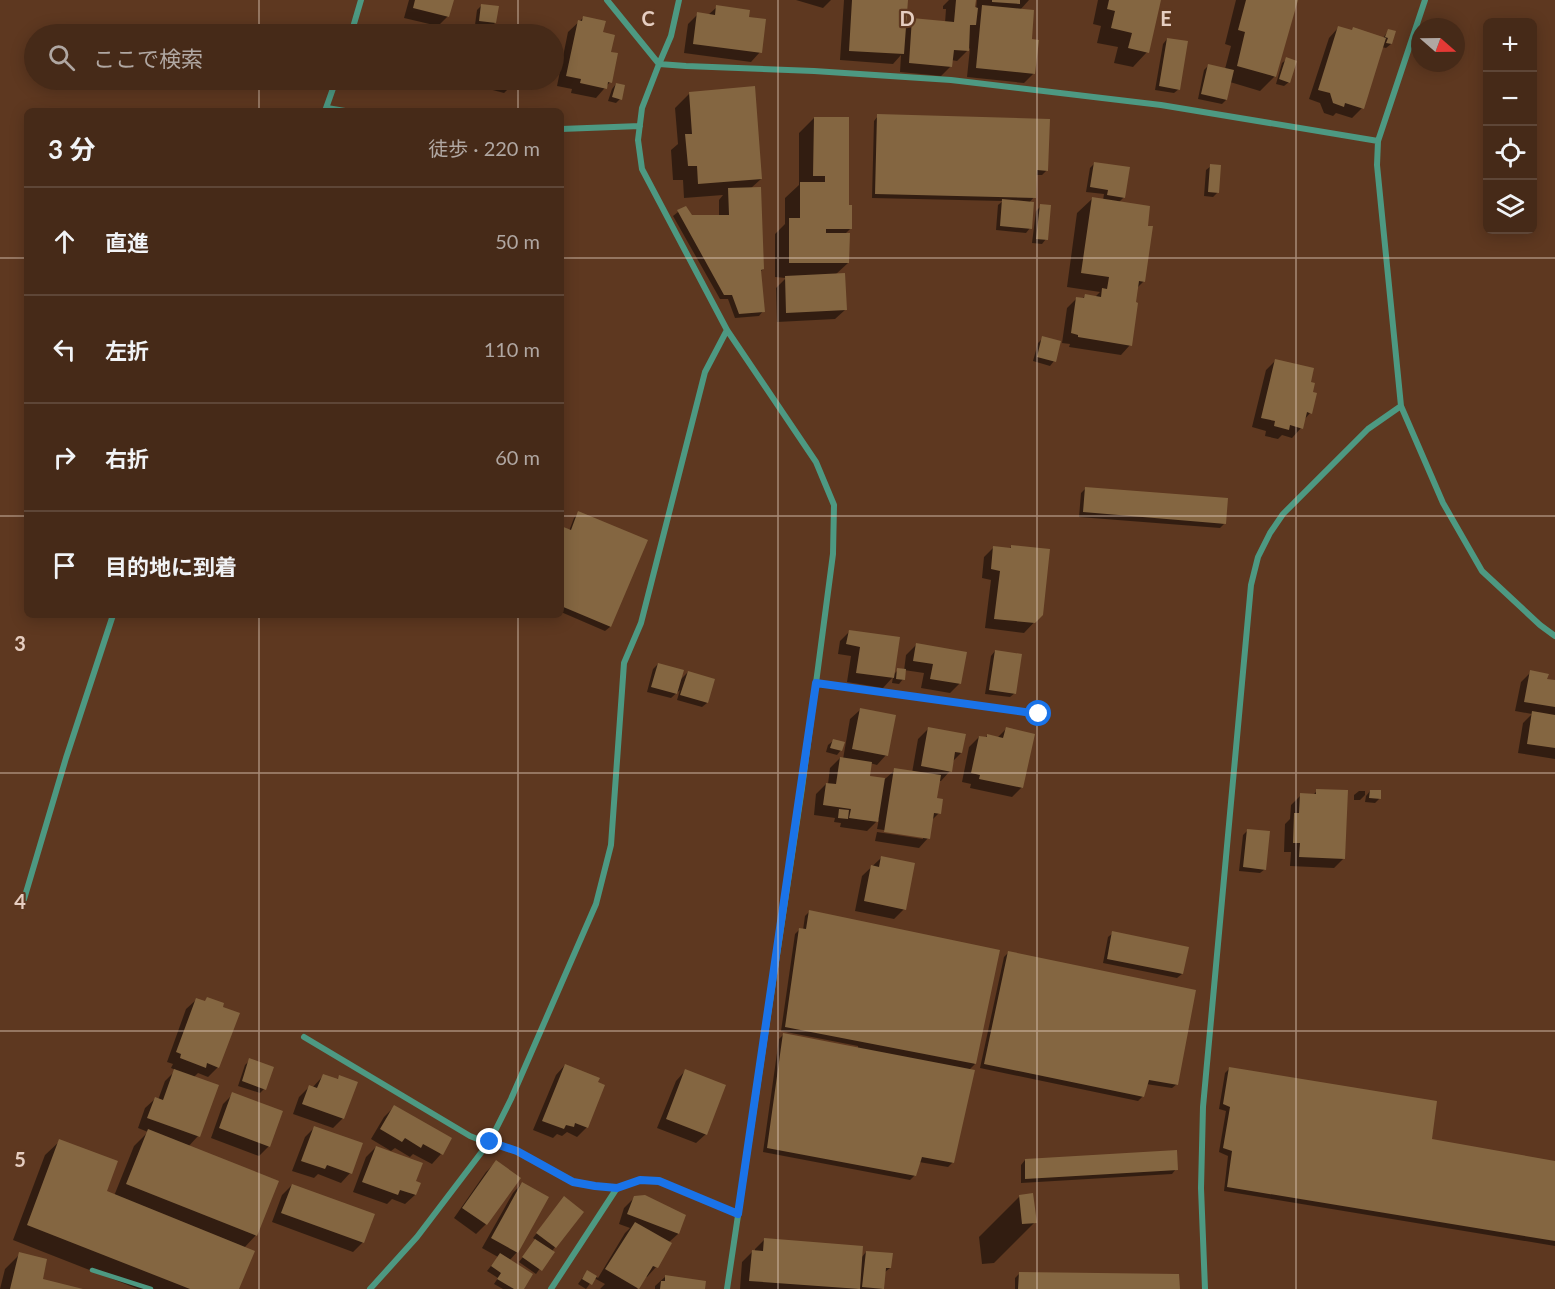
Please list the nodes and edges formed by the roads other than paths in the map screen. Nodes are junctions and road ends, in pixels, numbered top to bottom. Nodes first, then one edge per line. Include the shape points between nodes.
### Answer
1 (361, 0) edge
2 (607, 0) edge
3 (679, 0) edge
4 (1425, 0) edge
5 (354, 24) edge
6 (658, 64) junction
7 (333, 90) edge
8 (326, 108) edge
9 (640, 126) junction
10 (564, 129) edge
11 (1378, 141) junction
12 (727, 330) junction
13 (1401, 406) junction
14 (112, 618) edge
15 (1555, 636) edge
16 (816, 683) junction
17 (1039, 714) dead end
18 (21, 906) dead end
19 (304, 1037) dead end
20 (490, 1142) junction
21 (617, 1188) junction
22 (738, 1214) junction
23 (92, 1270) dead end
24 (151, 1289) edge
25 (370, 1289) edge
26 (551, 1289) edge
27 (727, 1289) edge
28 (1205, 1289) edge

1 - 5 street
2 - 6 street
3 - 6 street via 671,36
4 - 11 street
6 - 9 street via 642,108
6 - 11 street via 973,83 1161,105
7 - 8 street
9 - 10 street
9 - 12 street via 642,169
11 - 13 street via 1377,165
12 - 16 street via 816,462 834,505 833,554
12 - 20 street via 705,372 641,623 624,663 610,845 596,904
13 - 15 street via 1443,503 1482,571
13 - 28 street via 1368,429 1283,514 1258,557 1251,585 1203,1107
14 - 18 street
16 - 17 lane
16 - 22 street
19 - 20 street via 470,1136
20 - 21 street via 517,1151 573,1182
20 - 25 street via 417,1237
21 - 22 street via 640,1180 659,1181
21 - 26 street
22 - 27 street
23 - 24 lane

